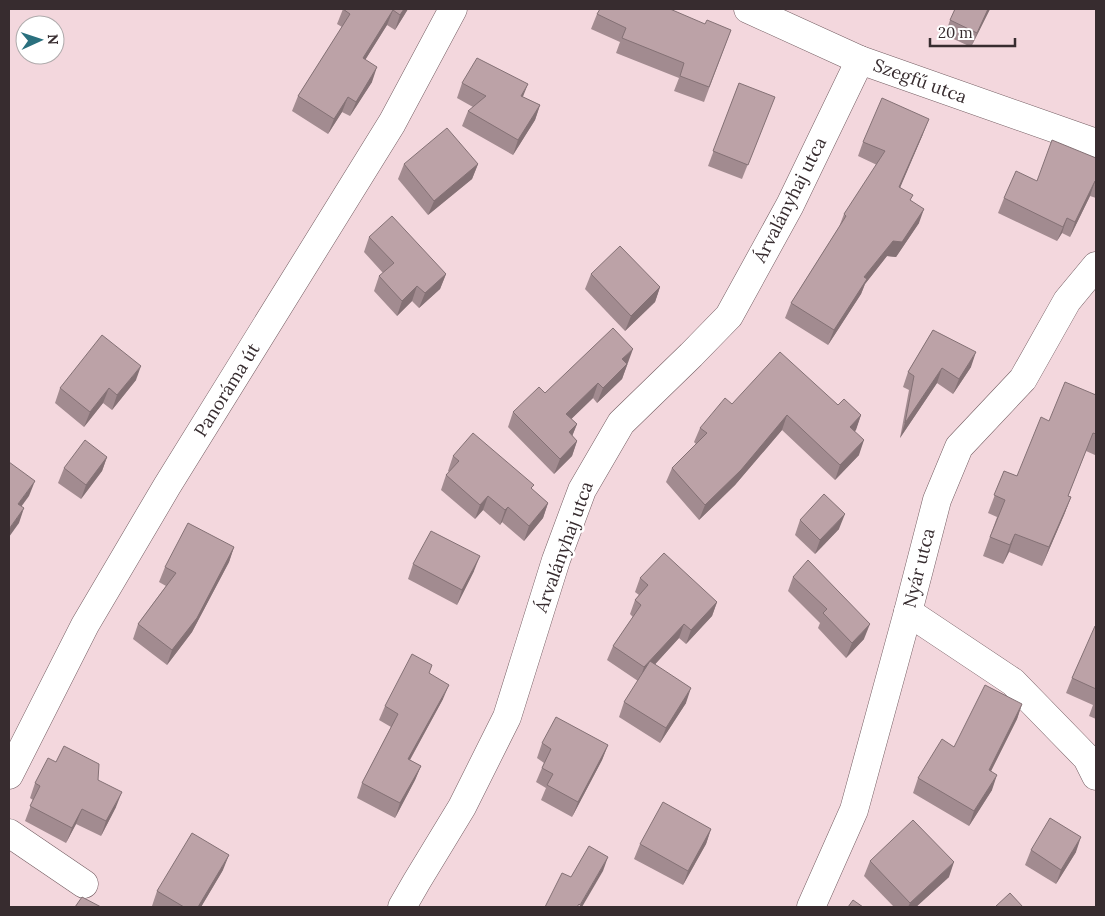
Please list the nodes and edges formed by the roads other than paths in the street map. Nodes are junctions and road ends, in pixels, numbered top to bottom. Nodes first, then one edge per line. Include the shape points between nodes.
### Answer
1 (453, 9) edge
2 (748, 9) edge
3 (790, 17) edge
4 (860, 60) junction
5 (1096, 143) edge
6 (1096, 266) edge
7 (908, 612) junction
8 (9, 775) edge
9 (1096, 776) edge
10 (9, 833) edge
11 (84, 884) dead end
12 (402, 907) edge
13 (811, 907) edge

1 - 8 street, Panoráma út via 392,123 167,486 85,625
2 - 3 street, Szegfű utca
3 - 4 street, Szegfű utca
4 - 5 street, Szegfű utca
4 - 12 street, Árvalányhaj utca via 790,205 729,316 621,423 582,490 556,560 507,717 462,807
6 - 7 street, Nyár utca via 1067,301 1023,379 959,447 937,500
7 - 9 street via 1013,682 1087,758
7 - 13 street, Nyár utca via 854,810
10 - 11 street

